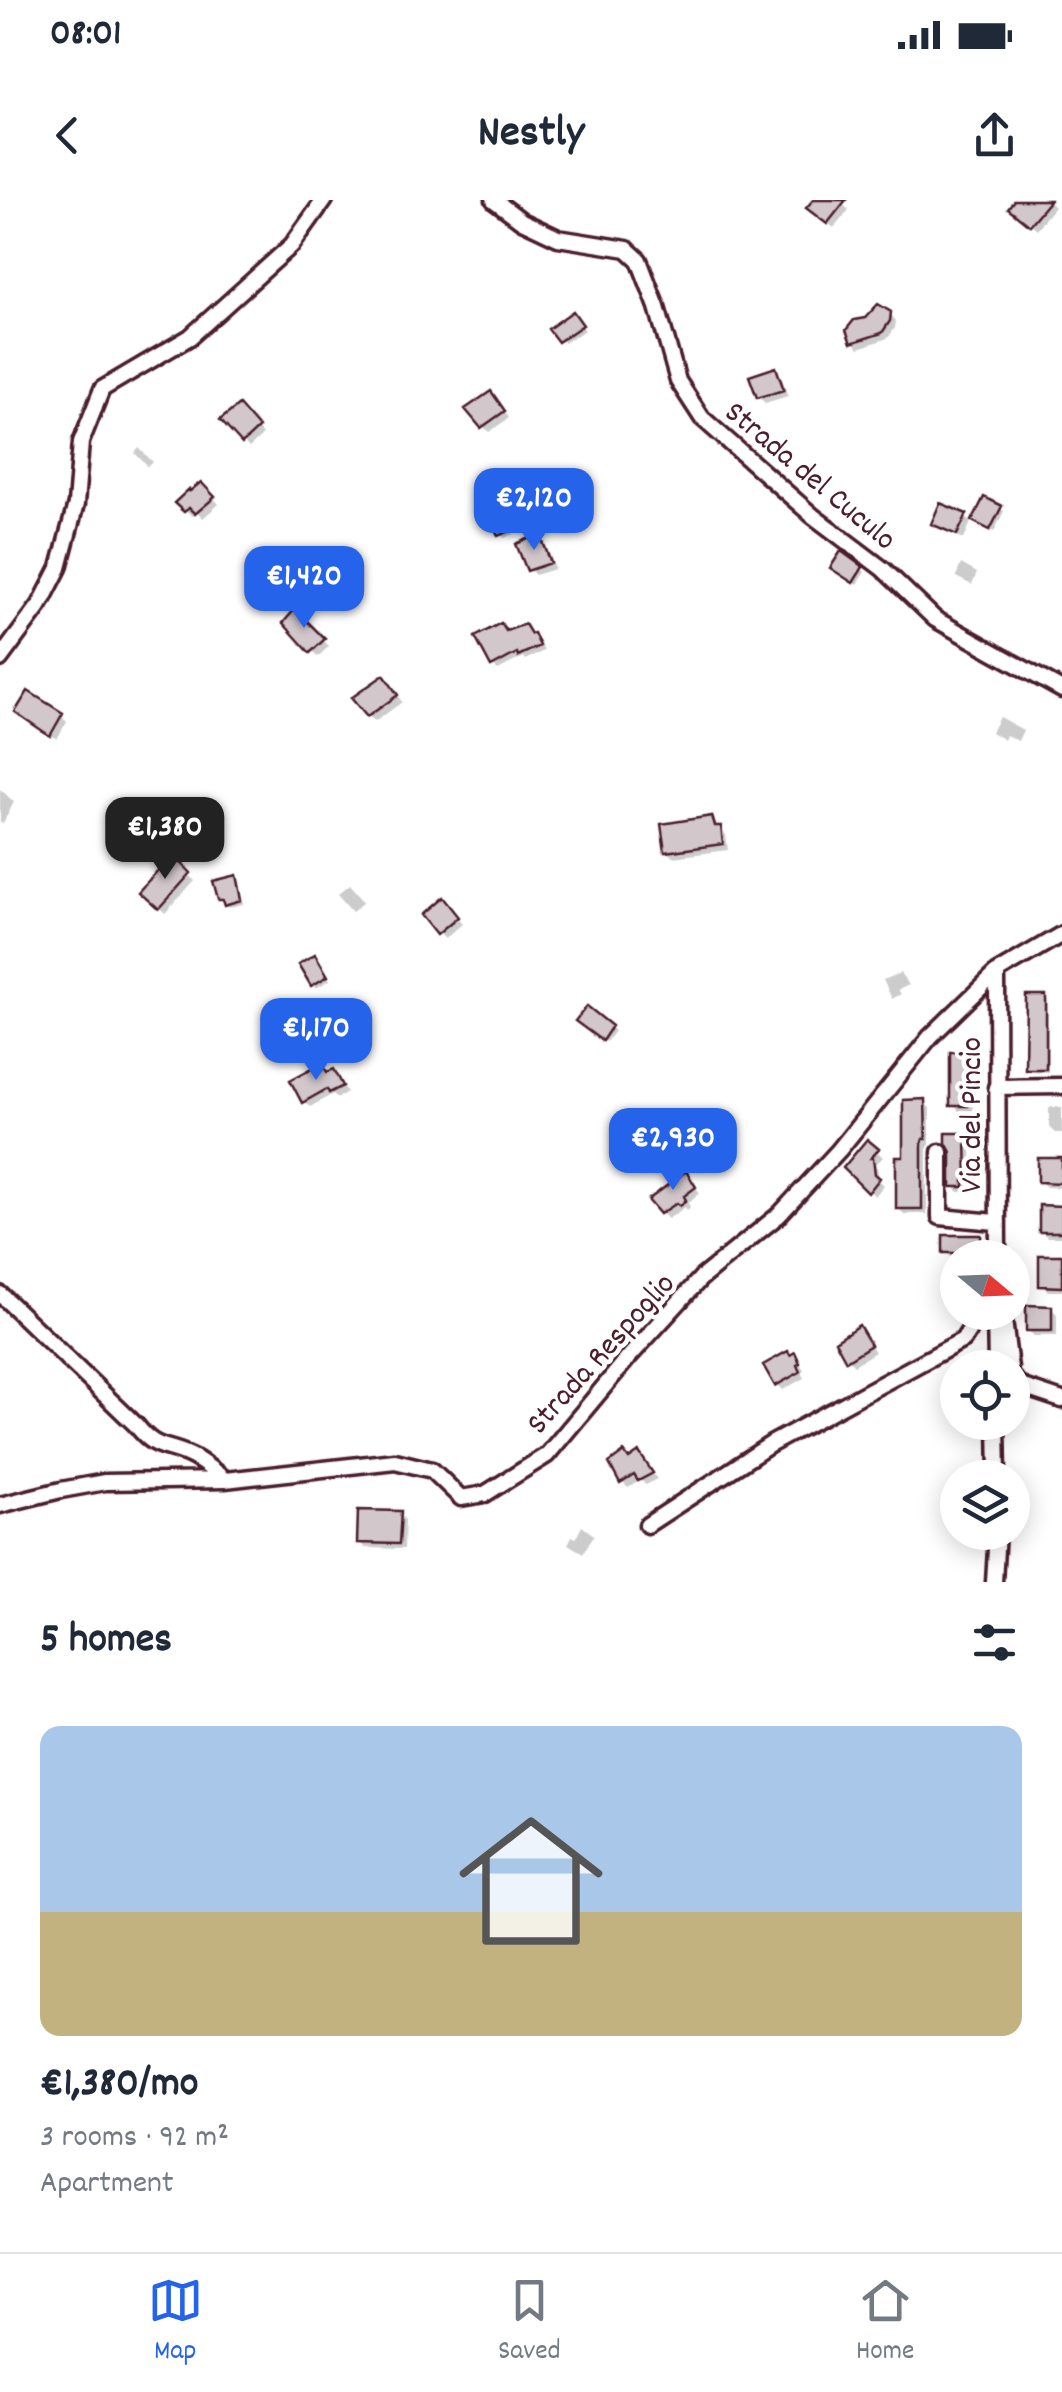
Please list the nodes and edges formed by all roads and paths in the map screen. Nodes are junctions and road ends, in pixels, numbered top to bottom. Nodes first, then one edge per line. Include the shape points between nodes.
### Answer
1 (324, 200) edge
2 (494, 200) edge
3 (0, 659) edge
4 (1062, 690) edge
5 (1062, 934) edge
6 (997, 972) junction
7 (1062, 1086) edge
8 (996, 1087) junction
9 (940, 1152) dead end
10 (996, 1222) junction
11 (997, 1240) edge
12 (0, 1294) edge
13 (969, 1330) edge
14 (1030, 1389) edge
15 (1062, 1400) edge
16 (225, 1480) junction
17 (0, 1505) edge
18 (647, 1525) dead end
19 (996, 1550) edge
20 (994, 1582) edge

1 - 3 street via 292,245 190,337 102,389 81,442 76,504 59,568
2 - 4 street, Strada del Cuculo via 558,238 627,249 639,260 678,382 702,418 936,619
5 - 6 street, Strada Respoglio
6 - 8 street, Via del Pincio
6 - 16 street, Strada Respoglio via 930,1037 779,1215 701,1278 548,1454 485,1494 461,1498 432,1470 396,1461
7 - 8 street
8 - 10 street, Via del Pincio
9 - 10 street via 940,1218
10 - 11 street, Via del Pincio
12 - 16 street via 147,1440 195,1458
13 - 18 street via 962,1340 770,1444
14 - 15 street
16 - 17 street, Strada Respoglio via 105,1482
19 - 20 street

